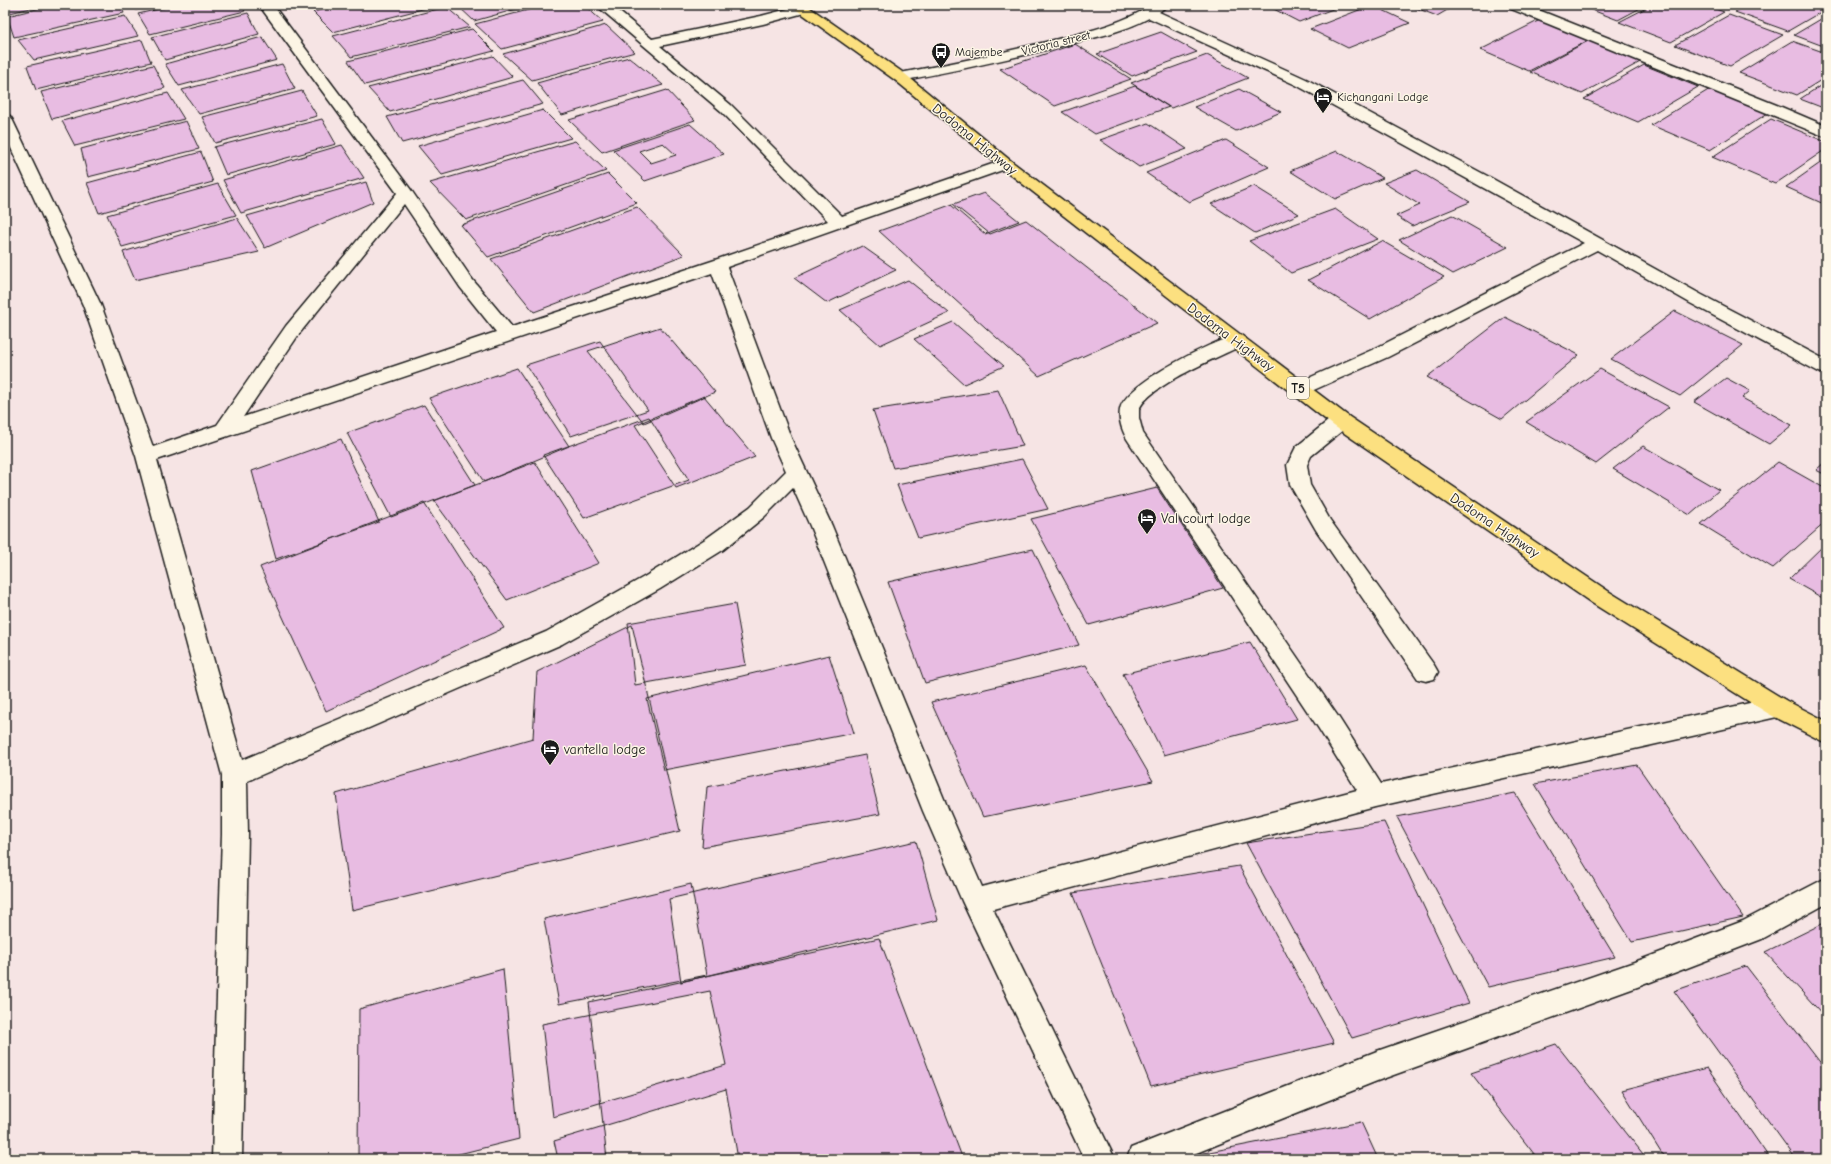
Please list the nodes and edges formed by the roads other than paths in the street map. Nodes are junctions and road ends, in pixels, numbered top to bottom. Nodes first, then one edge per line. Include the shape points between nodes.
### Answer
1 (266, 5) edge
2 (603, 5) edge
3 (1514, 5) edge
4 (800, 7) edge
5 (1156, 9) edge
6 (650, 44) junction
7 (900, 77) junction
8 (5, 119) edge
9 (1826, 132) edge
10 (1006, 164) junction
11 (405, 194) junction
12 (839, 223) junction
13 (1596, 244) junction
14 (718, 265) junction
15 (508, 334) junction
16 (1236, 341) junction
17 (1826, 368) edge
18 (1300, 389) junction
19 (1341, 421) junction
20 (225, 429) junction
21 (146, 456) junction
22 (797, 472) junction
23 (1426, 672) dead end
24 (1777, 707) junction
25 (1826, 733) edge
26 (234, 774) junction
27 (1375, 796) junction
28 (1826, 890) edge
29 (975, 901) junction
30 (227, 1159) edge
31 (1100, 1159) edge
32 (1142, 1159) edge

1 - 11 street
2 - 6 street
3 - 9 street
4 - 6 street via 763,20
4 - 7 highway, Dodoma Highway / T5
5 - 7 street, Victoria street via 1110,29 1048,46
5 - 13 street via 1301,82
6 - 12 street via 726,108
7 - 10 highway, Dodoma Highway / T5
8 - 21 street via 92,304
10 - 12 street
10 - 16 highway, Dodoma Highway / T5
11 - 15 street via 466,283
11 - 20 street via 355,252 278,350
12 - 14 street
13 - 17 street
13 - 18 street via 1381,353
14 - 15 street
14 - 22 street via 781,438
15 - 20 street
16 - 18 highway, Dodoma Highway / T5
16 - 27 street via 1151,384 1133,402 1128,417 1134,434
18 - 19 highway, Dodoma Highway / T5
19 - 23 street via 1302,452 1297,465 1300,485 1323,525
19 - 24 highway, Dodoma Highway / T5 via 1600,596
20 - 21 street
21 - 26 street
22 - 26 street via 757,512 715,544 554,638
22 - 29 street
24 - 25 highway, Dodoma Highway / T5
24 - 27 street
26 - 30 street via 236,834
27 - 29 street
28 - 32 street via 1752,930 1640,973 1377,1066
29 - 31 street

